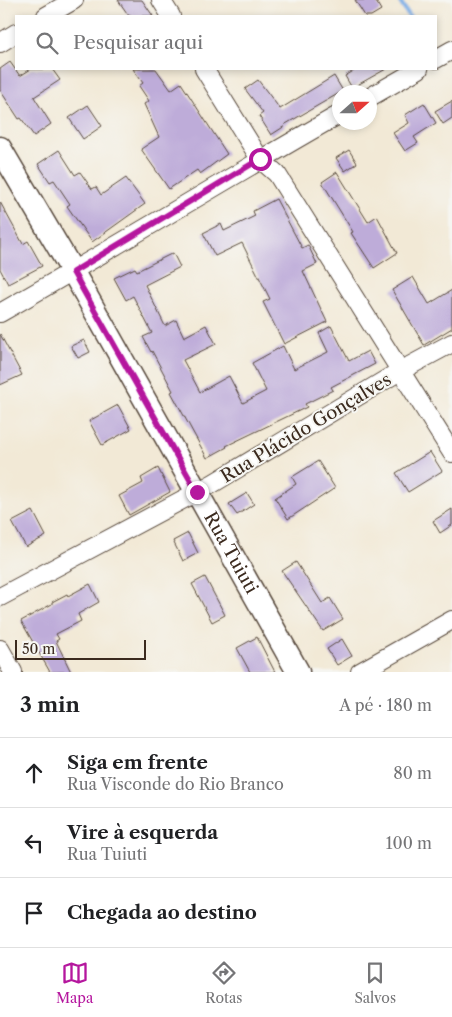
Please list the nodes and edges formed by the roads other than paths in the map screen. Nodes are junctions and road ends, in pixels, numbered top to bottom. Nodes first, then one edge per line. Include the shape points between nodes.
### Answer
1 (74, 0) edge
2 (161, 0) edge
3 (48, 15) edge
4 (170, 15) edge
5 (15, 34) edge
6 (0, 42) edge
7 (452, 50) edge
8 (437, 58) edge
9 (205, 70) edge
10 (417, 70) edge
11 (377, 93) edge
12 (332, 118) edge
13 (0, 148) edge
14 (260, 159) junction
15 (73, 272) junction
16 (0, 313) edge
17 (452, 343) edge
18 (400, 372) junction
19 (452, 453) edge
20 (197, 492) junction
21 (0, 596) edge
22 (452, 620) edge
23 (0, 649) edge
24 (14, 672) edge
25 (298, 672) edge
26 (360, 672) edge

1 - 3 street
2 - 4 street
5 - 6 street
7 - 8 street
9 - 14 street
10 - 11 street
12 - 14 street
13 - 15 main road, Rua Tuiuti
14 - 15 street
14 - 18 street via 277,174
15 - 16 street
15 - 20 main road, Rua Tuiuti
17 - 18 street, Rua Plácido Gonçalves
18 - 19 street
18 - 20 street, Rua Plácido Gonçalves
20 - 21 street, Rua Plácido Gonçalves
20 - 25 main road, Rua Tuiuti
22 - 26 street
23 - 24 street

